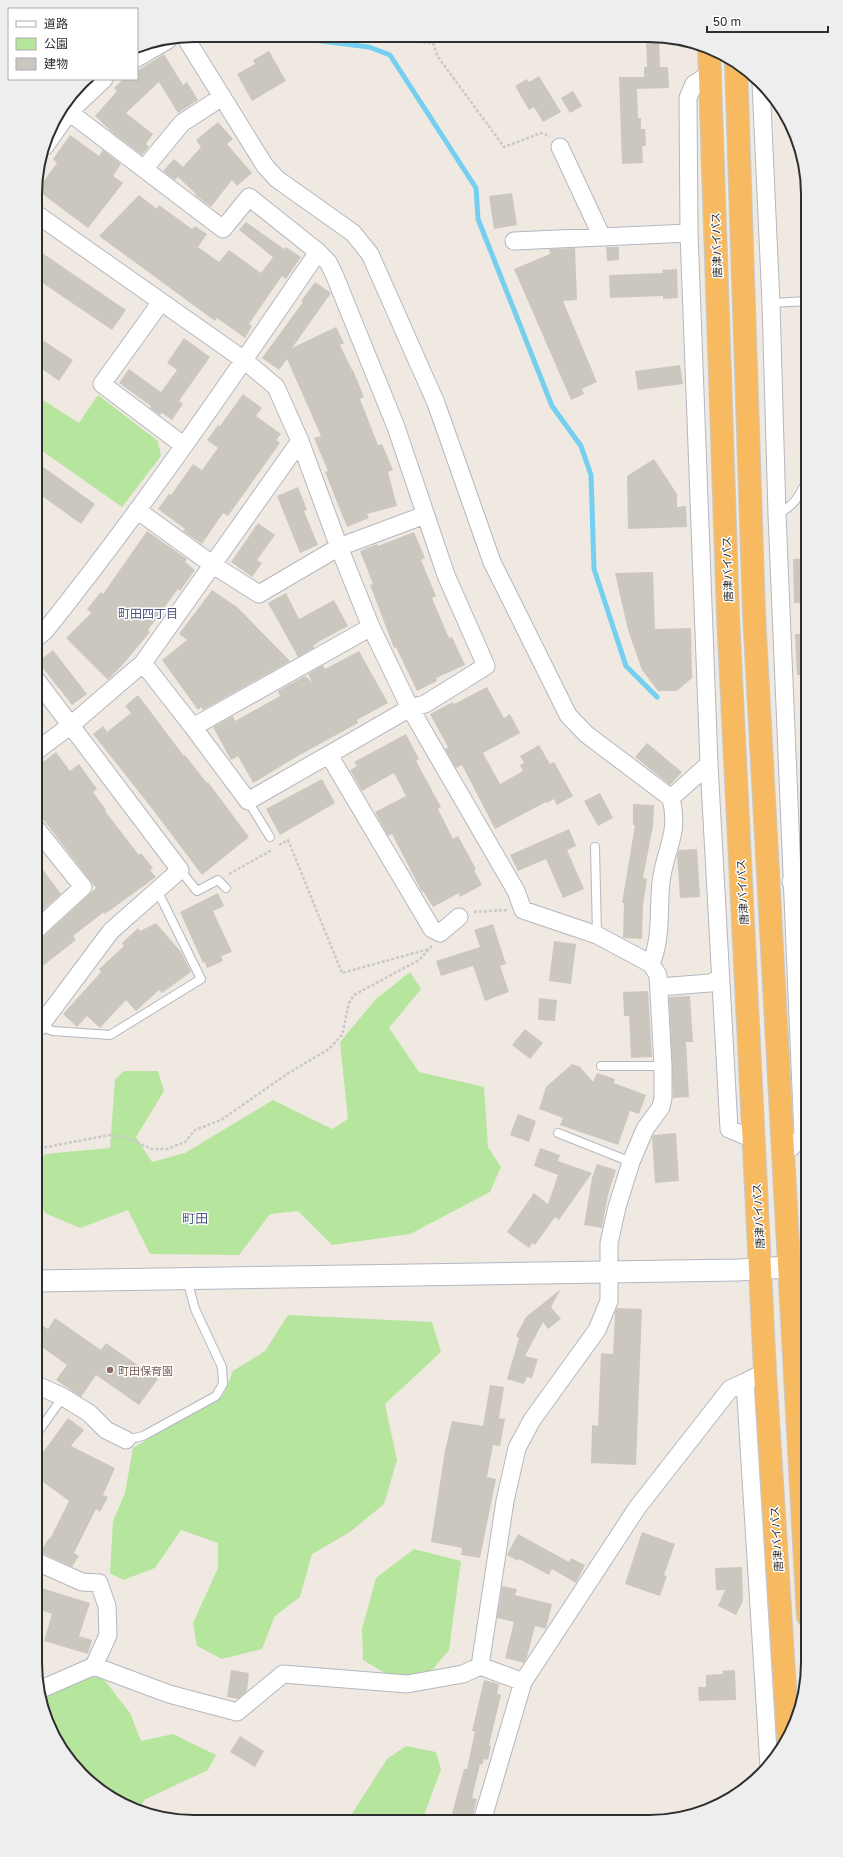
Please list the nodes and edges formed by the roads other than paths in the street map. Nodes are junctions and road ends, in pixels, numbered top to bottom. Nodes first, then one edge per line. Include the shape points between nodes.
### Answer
1 (188, 42) edge
2 (157, 47) edge
3 (709, 55) edge
4 (138, 57) edge
5 (736, 69) edge
6 (710, 74) junction
7 (103, 80) edge
8 (762, 93) edge
9 (222, 97) junction
10 (69, 112) junction
11 (57, 129) edge
12 (560, 147) road end
13 (144, 169) junction
14 (42, 218) edge
15 (689, 233) junction
16 (602, 237) junction
17 (514, 242) dead end
18 (318, 252) junction
19 (801, 301) edge
20 (161, 302) junction
21 (771, 303) junction
22 (772, 349) junction
23 (746, 350) junction
24 (719, 352) junction
25 (694, 353) junction
26 (244, 360) junction
27 (300, 441) junction
28 (183, 445) junction
29 (801, 491) edge
30 (137, 510) junction
31 (776, 514) junction
32 (425, 515) junction
33 (339, 547) junction
34 (212, 566) junction
35 (781, 613) junction
36 (754, 614) junction
37 (704, 615) junction
38 (728, 615) junction
39 (371, 627) junction
40 (42, 633) edge
41 (143, 663) junction
42 (42, 687) edge
43 (410, 708) junction
44 (71, 725) junction
45 (194, 728) junction
46 (42, 747) edge
47 (329, 755) junction
48 (710, 764) junction
49 (671, 798) junction
50 (248, 801) junction
51 (42, 836) edge
52 (270, 837) dead end
53 (595, 847) dead end
54 (180, 870) junction
55 (799, 882) edge
56 (226, 888) dead end
57 (157, 890) junction
58 (459, 917) road end
59 (770, 920) junction
60 (793, 920) junction
61 (42, 925) edge
62 (597, 935) junction
63 (651, 964) junction
64 (746, 969) junction
65 (720, 974) junction
66 (659, 987) junction
67 (42, 1021) edge
68 (42, 1027) edge
69 (601, 1066) dead end
70 (663, 1066) junction
71 (801, 1094) edge
72 (558, 1133) dead end
73 (801, 1139) edge
74 (754, 1140) junction
75 (782, 1155) junction
76 (630, 1162) junction
77 (761, 1269) junction
78 (798, 1270) edge
79 (609, 1271) junction
80 (187, 1278) junction
81 (42, 1281) edge
82 (792, 1337) junction
83 (801, 1347) edge
84 (765, 1372) junction
85 (746, 1382) junction
86 (42, 1387) edge
87 (63, 1397) junction
88 (42, 1426) edge
89 (126, 1440) joint
90 (801, 1494) edge
91 (42, 1563) edge
92 (94, 1666) junction
93 (480, 1666) junction
94 (523, 1682) junction
95 (44, 1687) edge
96 (787, 1725) edge
97 (768, 1758) edge
98 (484, 1815) edge

1 - 9 street
2 - 4 street
3 - 6 highway, 唐津バイパス
5 - 23 highway
6 - 15 street via 694,84 688,98
6 - 24 highway, 唐津バイパス
7 - 10 street
8 - 21 street
9 - 13 street via 182,123
9 - 49 street via 265,166 277,179 354,233 370,254 436,403 492,562 568,714 586,734
10 - 11 street
10 - 13 street
12 - 16 street
13 - 18 street via 223,229 249,197
14 - 20 street
15 - 16 street
15 - 25 street
16 - 17 street
18 - 26 street
18 - 32 street via 328,262 337,281 396,427
19 - 21 lane
20 - 26 street
20 - 28 street via 102,384
21 - 22 street
22 - 23 street
22 - 31 street
23 - 36 highway
24 - 25 street
24 - 38 highway, 唐津バイパス
25 - 37 street
26 - 27 street via 276,387
26 - 28 street
27 - 33 street
27 - 34 street
28 - 30 street
29 - 31 lane via 795,502
30 - 34 street
30 - 40 street via 95,568
31 - 35 street
32 - 33 street
32 - 43 street via 446,575 486,666 425,704
33 - 34 street via 259,594
33 - 39 street
34 - 41 street
35 - 36 street
35 - 55 street
36 - 59 highway
37 - 38 street
37 - 48 street
38 - 64 highway, 唐津バイパス
39 - 43 street
39 - 45 street
41 - 44 street
41 - 45 street
42 - 44 street
43 - 47 street
43 - 62 street via 516,891 523,910
44 - 46 street
44 - 54 street
45 - 50 street
47 - 50 street
47 - 58 street via 432,929 440,934
48 - 49 street
48 - 65 street
49 - 63 street via 675,827 661,880 657,951
50 - 52 lane
51 - 61 street via 83,887
53 - 62 lane
54 - 56 lane via 197,891 218,880
54 - 57 street
55 - 60 street
57 - 67 street via 111,931
57 - 68 lane via 201,978 110,1035 53,1031
59 - 60 street
59 - 75 highway
60 - 71 street
62 - 63 street
63 - 66 street via 658,975
64 - 65 street
64 - 74 highway, 唐津バイパス
65 - 66 street via 710,983
65 - 74 street via 729,1129
66 - 70 street
69 - 70 lane
70 - 76 street via 661,1107 646,1129
72 - 76 lane
73 - 75 street
74 - 77 highway, 唐津バイパス
75 - 78 highway
76 - 79 street via 609,1243
77 - 78 street
77 - 79 street
77 - 84 highway, 唐津バイパス
78 - 82 highway
79 - 80 street
79 - 93 street via 609,1301 597,1330 532,1420 517,1448 505,1501
80 - 81 street
80 - 89 lane via 195,1309 222,1367 223,1384 216,1396 143,1436
82 - 83 street
82 - 90 highway
84 - 85 street
84 - 96 highway, 唐津バイパス
85 - 94 street via 730,1389 637,1508
85 - 97 street
86 - 87 street
87 - 88 lane
87 - 89 street via 89,1413 106,1430
91 - 92 street via 82,1582 99,1583 107,1606 108,1635
92 - 93 street via 169,1694 237,1712 283,1674 407,1684 463,1674
92 - 95 street
93 - 94 street
94 - 98 street

